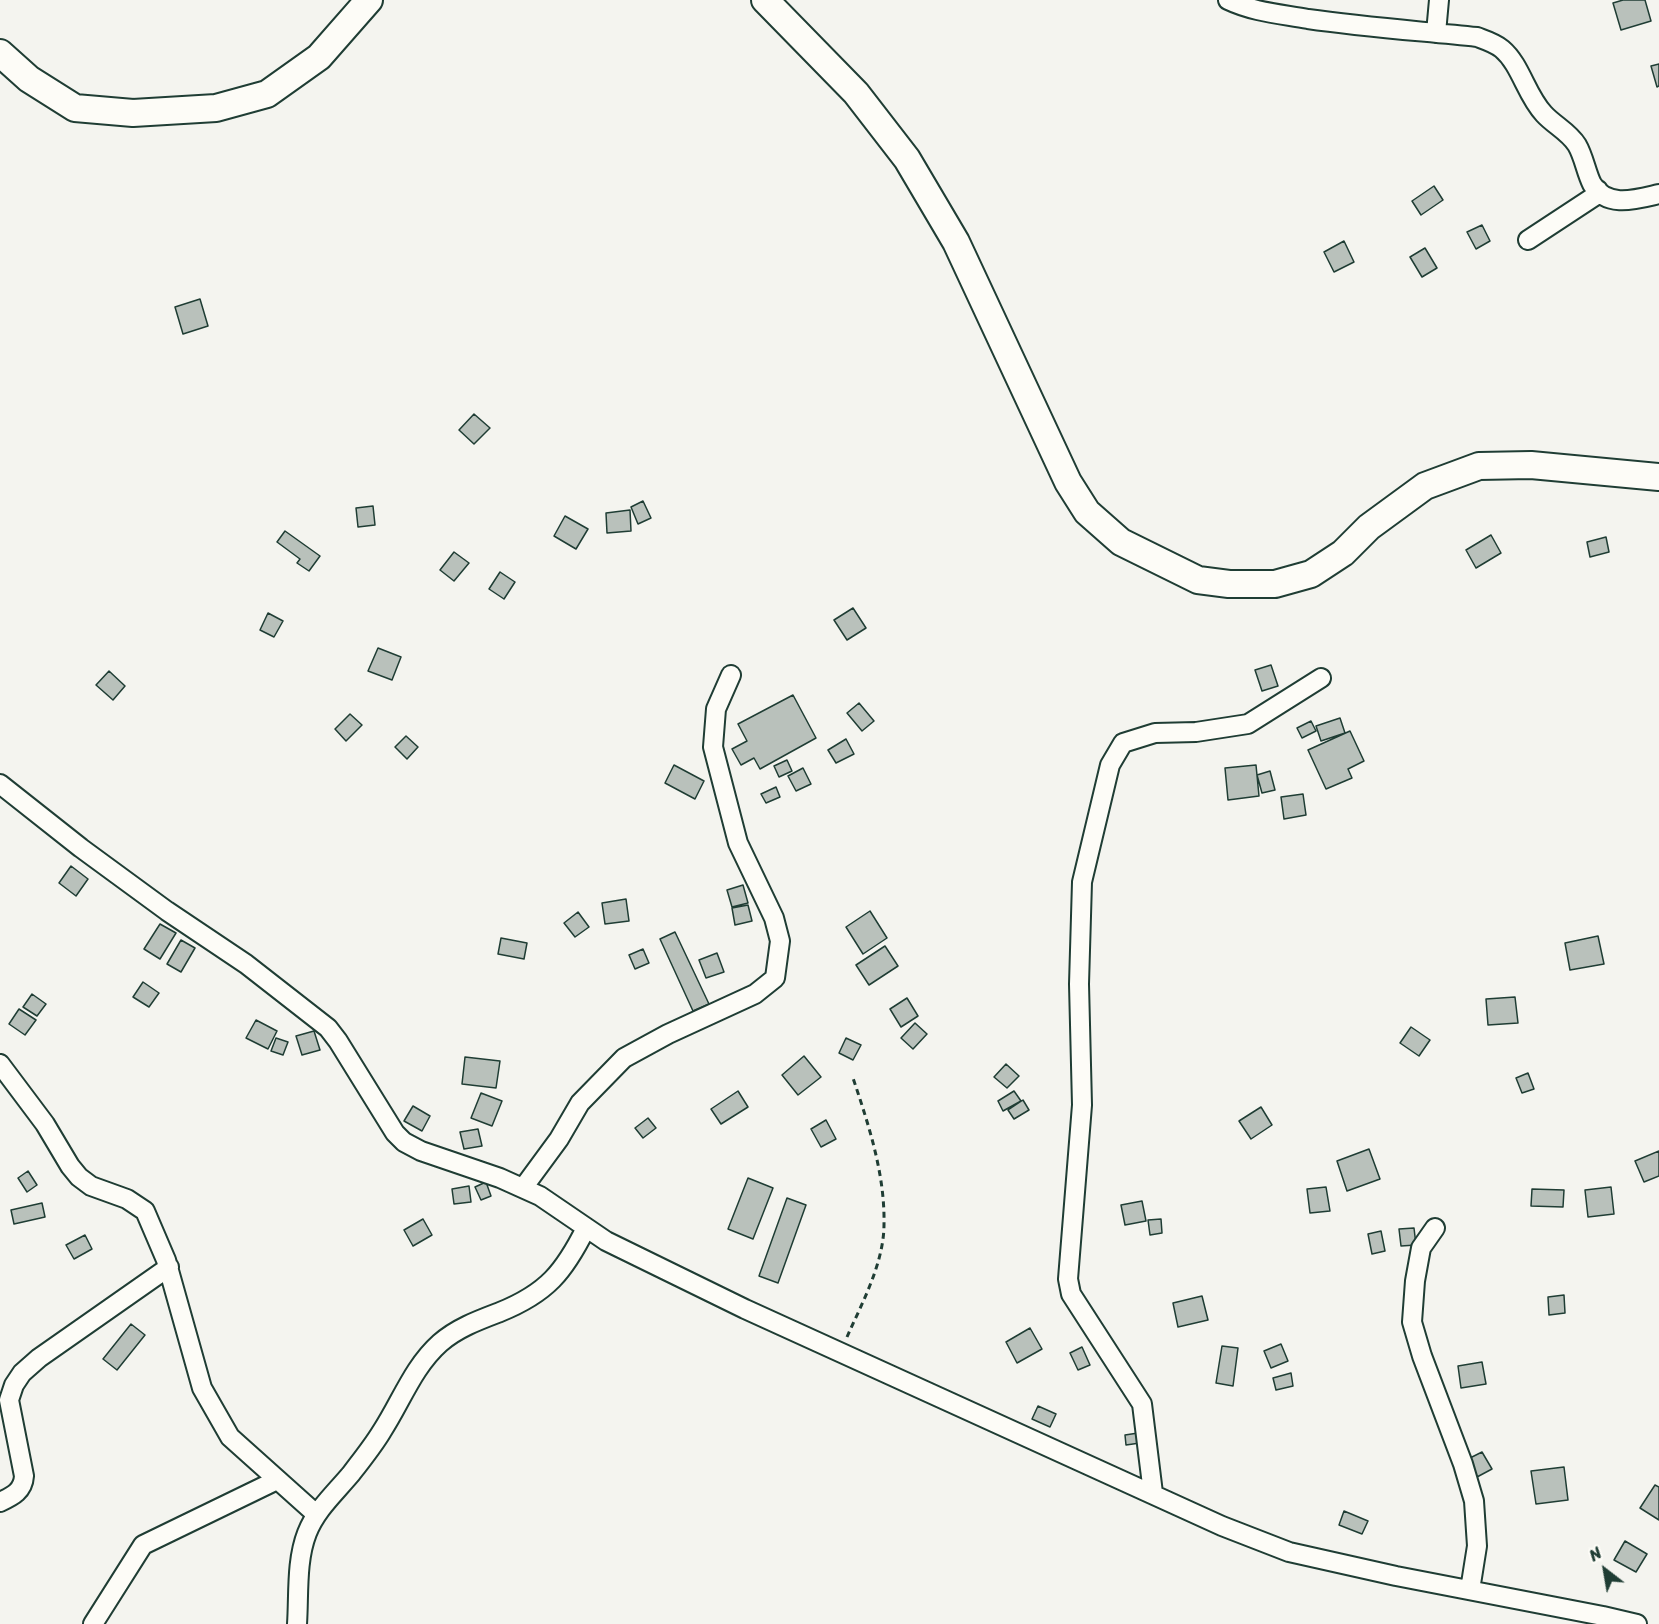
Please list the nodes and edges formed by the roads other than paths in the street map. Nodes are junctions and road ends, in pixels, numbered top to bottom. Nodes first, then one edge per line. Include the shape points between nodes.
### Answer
1 (369, 0) edge
2 (765, 0) edge
3 (1228, 0) edge
4 (1439, 0) edge
5 (1436, 33) junction
6 (0, 53) edge
7 (1598, 190) junction
8 (1659, 194) edge
9 (1528, 240) dead end
10 (1659, 477) edge
11 (731, 675) dead end
12 (1321, 678) dead end
13 (0, 784) edge
14 (0, 1064) edge
15 (523, 1188) junction
16 (1435, 1227) dead end
17 (586, 1228) junction
18 (169, 1267) junction
19 (277, 1480) junction
20 (1153, 1493) junction
21 (0, 1502) edge
22 (316, 1514) junction
23 (1470, 1590) junction
24 (93, 1624) edge
25 (297, 1624) edge
26 (1637, 1624) edge

1 - 6 main road via 319,57 267,94 216,108 134,114 75,108 29,80
2 - 10 main road via 856,93 907,159 956,242 1068,482 1087,512 1121,542 1198,580 1275,584 1311,574 1425,486 1479,466 1531,465
3 - 5 street via 1289,16
4 - 5 street
5 - 7 street via 1477,37 1501,48 1542,112 1572,138
7 - 8 street via 1606,197 1622,200
7 - 9 street via 1598,194
11 - 15 street via 716,709 713,747 738,843 774,918 780,941 775,978 755,994 624,1058 580,1103
12 - 20 street via 1248,724 1155,733 1123,743 1110,765 1082,882 1082,1106 1068,1279 1081,1311 1142,1404
13 - 15 street via 327,1028 404,1142
14 - 18 street via 79,1177 145,1211
15 - 17 street
16 - 23 street via 1421,1248 1412,1322 1474,1501 1477,1546
17 - 20 street via 744,1309
17 - 22 street via 562,1271 544,1288 469,1324 440,1343 419,1366 376,1440
18 - 19 street via 202,1388 231,1437
18 - 21 street via 39,1358 14,1384 9,1400 23,1485 18,1493
19 - 22 street
19 - 24 street via 142,1545
20 - 23 street via 1289,1552
22 - 25 street via 301,1558
23 - 26 street

